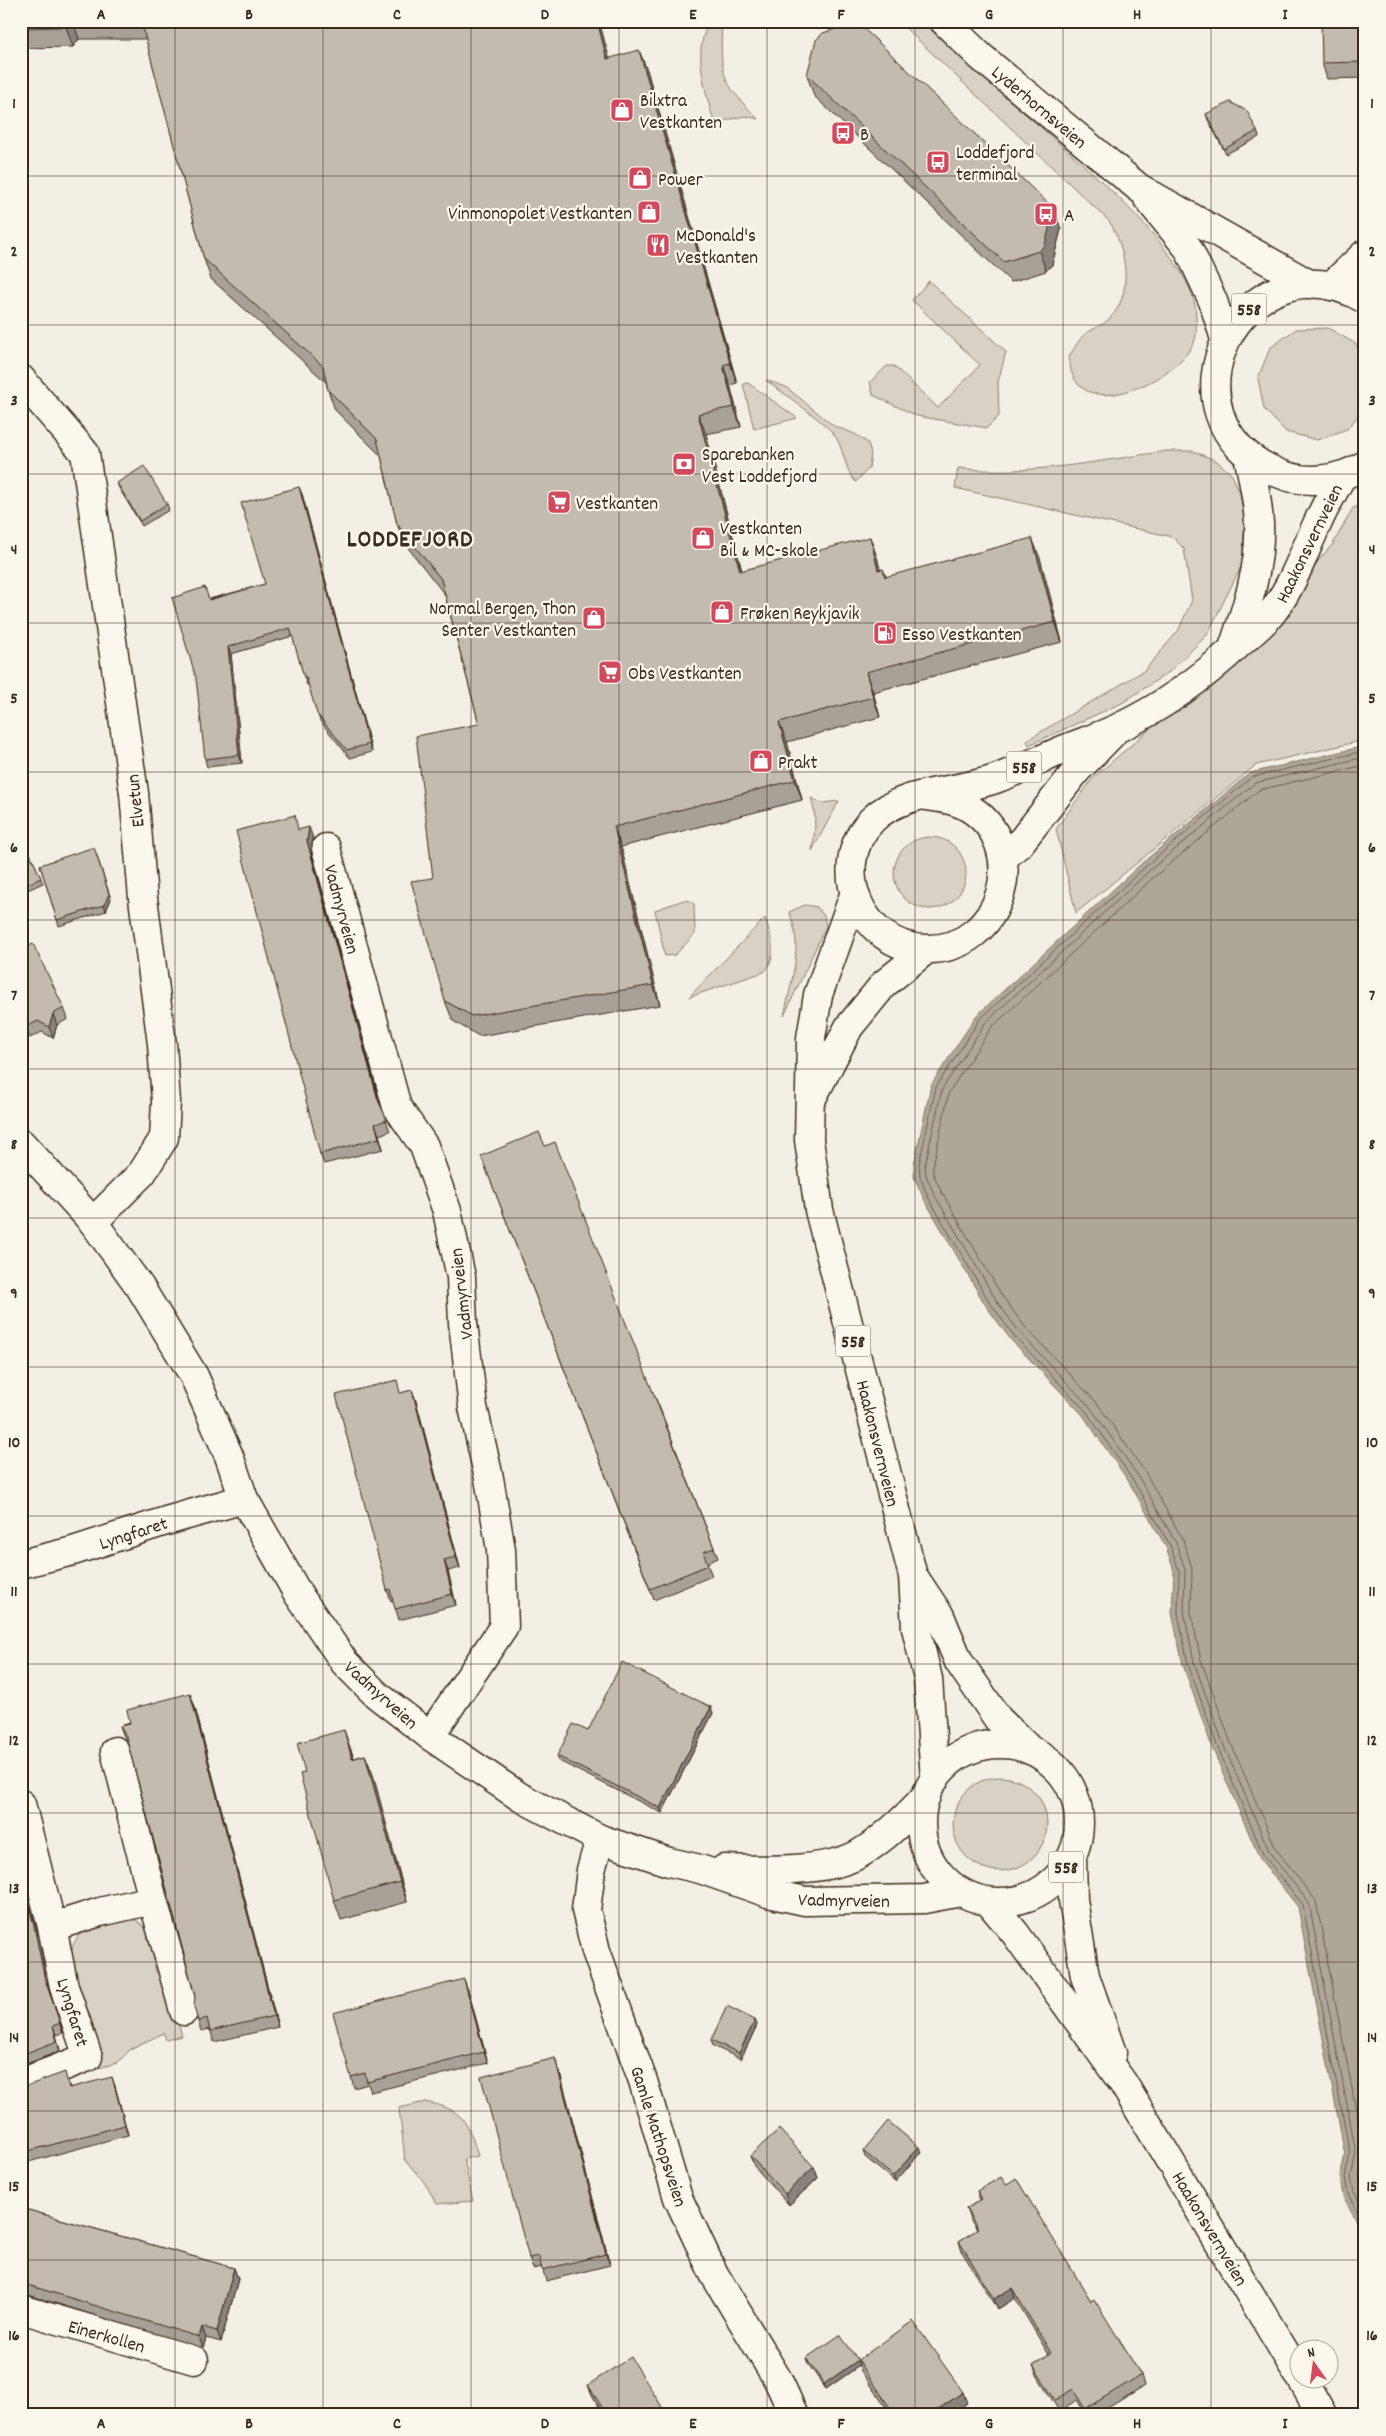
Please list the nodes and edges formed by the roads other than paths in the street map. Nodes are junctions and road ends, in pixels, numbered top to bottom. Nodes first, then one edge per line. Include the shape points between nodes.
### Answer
1 (944, 21) edge
2 (1139, 188) junction
3 (1365, 254) edge
4 (1320, 285) junction
5 (1365, 299) edge
6 (1225, 339) junction
7 (21, 379) edge
8 (1248, 456) junction
9 (1353, 470) edge
10 (1231, 651) junction
11 (1118, 728) junction
12 (926, 796) junction
13 (326, 848) dead end
14 (1003, 858) junction
15 (854, 895) junction
16 (927, 949) junction
17 (809, 1104) junction
18 (21, 1143) edge
19 (93, 1222) junction
20 (244, 1499) junction
21 (21, 1564) edge
22 (913, 1576) junction
23 (430, 1736) junction
24 (1030, 1749) junction
25 (115, 1751) dead end
26 (930, 1788) junction
27 (21, 1804) edge
28 (600, 1839) junction
29 (1072, 1858) junction
30 (700, 1869) junction
31 (961, 1892) junction
32 (153, 1900) junction
33 (988, 1902) junction
34 (52, 1928) junction
35 (184, 2010) dead end
36 (21, 2082) edge
37 (1123, 2083) junction
38 (21, 2308) edge
39 (1288, 2357) edge
40 (194, 2360) dead end
41 (1307, 2388) edge
42 (794, 2415) edge
43 (1322, 2415) edge

1 - 2 main road, Lyderhornsveien via 981,58
2 - 4 main road, Lyderhornsveien
2 - 6 main road, Lyderhornsveien via 1188,248 1213,301
3 - 4 main road
4 - 5 main road, 558 via 1352,292
4 - 6 main road, 558 via 1283,288 1260,300 1239,317
6 - 8 main road, 558 via 1216,366 1216,402 1234,441
7 - 19 main road, Elvetun via 85,453 134,793 143,898 163,1054 164,1138 142,1174
8 - 9 main road, 558 via 1289,478 1315,480
8 - 10 main road, Haakonsvernveien / 558 via 1256,490 1259,526 1248,606
9 - 10 main road, Haakonsvernveien / 558 via 1318,520 1291,584 1273,612
10 - 11 main road, Haakonsvernveien / 558 via 1164,702
11 - 12 main road, Haakonsvernveien / 558 via 996,779
11 - 14 main road, Haakonsvernveien / 558 via 1077,770 1020,843
12 - 14 main road, 558 via 948,799 967,807 988,826
12 - 15 main road, 558 via 906,799 888,807 860,836 852,855
13 - 23 main road, Vadmyrveien via 397,1107 424,1146 447,1211 461,1277 473,1407 490,1478 501,1550 504,1626
14 - 16 main road, 558 via 1004,878 992,914 964,940 946,947
15 - 16 main road, 558 via 866,918 884,936 908,947
15 - 17 main road, Haakonsvernveien / 558 via 818,995 811,1038
16 - 17 main road, Haakonsvernveien / 558 via 884,984 849,1027
17 - 22 main road, Haakonsvernveien / 558 via 809,1140 819,1210
18 - 19 main road, Vadmyrveien
19 - 20 main road, Vadmyrveien via 140,1287 194,1376
20 - 21 main road, Lyngfaret
20 - 23 main road, Vadmyrveien via 308,1611 345,1663 377,1695
22 - 24 main road, Haakonsvernveien / 558 via 940,1616 959,1662 998,1719
22 - 26 main road, Haakonsvernveien / 558 via 916,1628 928,1679
23 - 28 main road, Vadmyrveien via 520,1797
24 - 26 main road, 558 via 1004,1744 977,1748 953,1759
24 - 29 main road, 558 via 1052,1762 1069,1783 1078,1807 1079,1833
25 - 32 main road
26 - 30 main road, Vadmyrveien via 882,1838 858,1854 831,1864 770,1870
26 - 31 main road, 558 via 921,1818 923,1840 944,1879
27 - 34 main road, Lyngfaret
28 - 30 main road, Vadmyrveien
28 - 42 main road, Gamle Mathopsveien via 591,1870 586,1910 596,1951 643,2081 678,2198 714,2274 778,2380
29 - 33 main road, 558 via 1057,1879 1037,1893 1014,1901
29 - 37 main road, Haakonsvernveien / 558 via 1072,1900 1085,1976
30 - 31 main road, Vadmyrveien via 768,1893 805,1901 924,1899
31 - 33 main road, 558
32 - 34 main road via 100,1912
32 - 35 main road
33 - 37 main road, Haakonsvernveien / 558 via 1015,1933
34 - 36 main road, Lyngfaret via 64,1987 88,2057
37 - 39 main road, Haakonsvernveien / 558
38 - 40 main road, Einerkollen
41 - 43 main road

